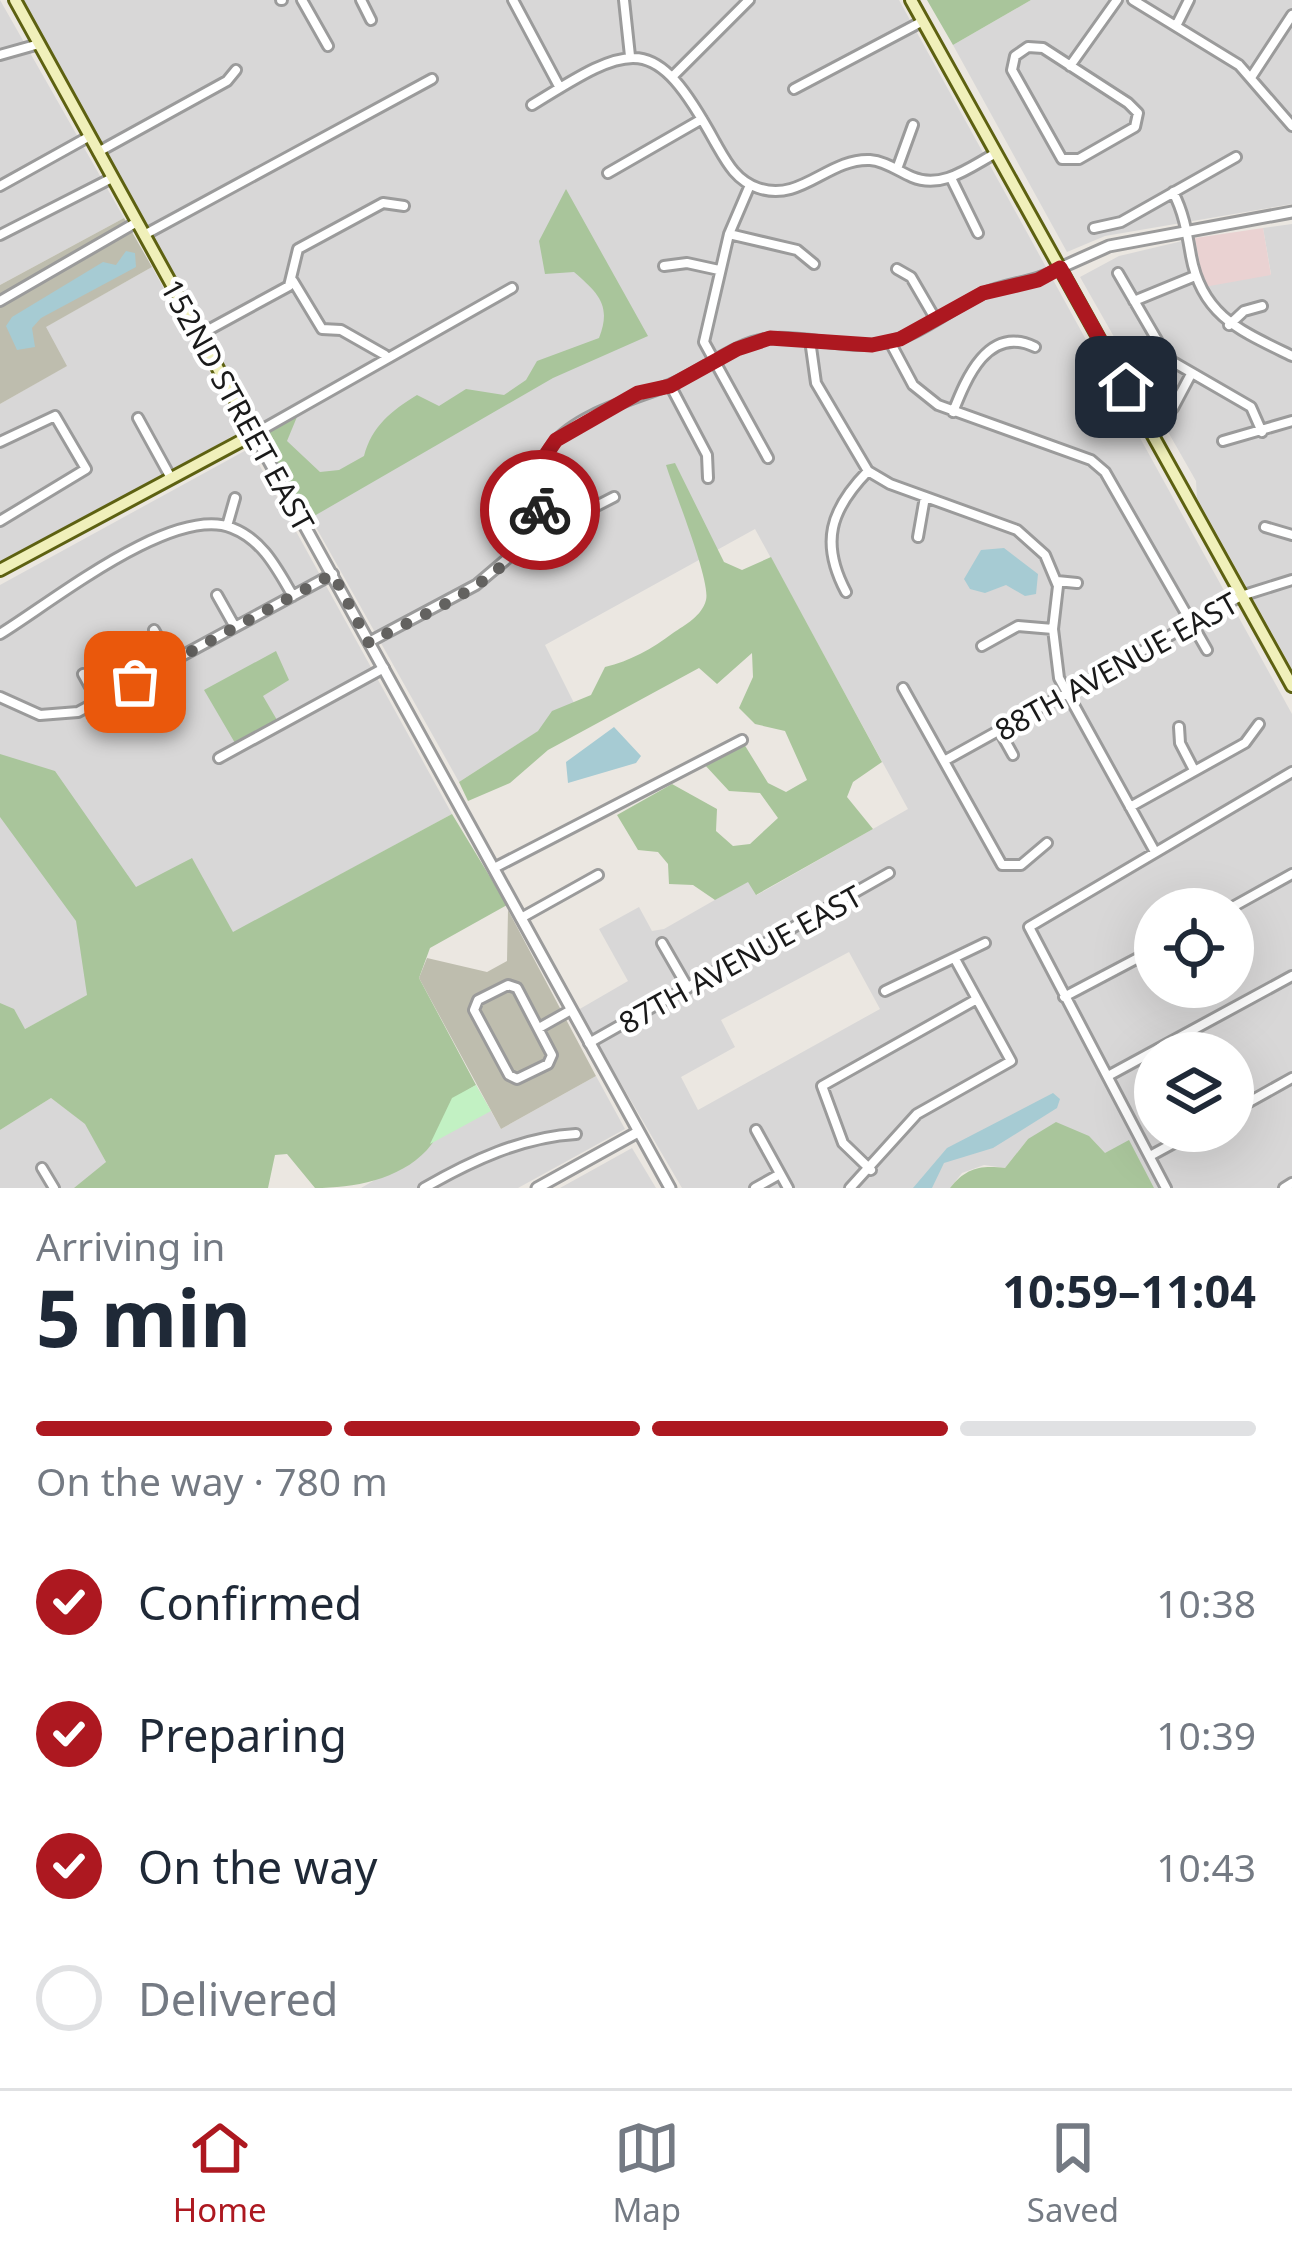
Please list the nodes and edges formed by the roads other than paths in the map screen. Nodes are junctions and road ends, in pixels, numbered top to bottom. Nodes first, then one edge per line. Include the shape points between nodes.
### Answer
1 (14, 0) edge
2 (302, 0) edge
3 (361, 0) edge
4 (513, 0) edge
5 (624, 0) edge
6 (749, 0) edge
7 (911, 0) edge
8 (1117, 0) edge
9 (1133, 0) edge
10 (1189, 0) edge
11 (1292, 16) edge
12 (371, 20) dead end
13 (923, 22) junction
14 (1177, 24) junction
15 (39, 44) junction
16 (328, 46) dead end
17 (0, 55) edge
18 (630, 56) junction
19 (1070, 66) junction
20 (236, 70) dead end
21 (674, 75) junction
22 (1252, 76) junction
23 (432, 80) dead end
24 (560, 88) junction
25 (794, 88) dead end
26 (532, 105) dead end
27 (702, 119) junction
28 (913, 125) dead end
29 (1292, 126) edge
30 (89, 136) junction
31 (98, 152) junction
32 (996, 153) junction
33 (1236, 157) dead end
34 (897, 169) junction
35 (608, 172) dead end
36 (112, 178) junction
37 (951, 178) junction
38 (750, 184) junction
39 (0, 186) edge
40 (1174, 192) junction
41 (404, 206) dead end
42 (1292, 212) edge
43 (137, 222) junction
44 (1094, 228) dead end
45 (1186, 232) junction
46 (978, 233) dead end
47 (729, 234) junction
48 (0, 235) edge
49 (144, 235) junction
50 (814, 265) dead end
51 (664, 266) dead end
52 (1060, 268) junction
53 (897, 269) dead end
54 (719, 270) junction
55 (1118, 273) dead end
56 (1195, 276) junction
57 (293, 281) junction
58 (512, 288) dead end
59 (0, 301) edge
60 (1134, 301) junction
61 (1262, 306) dead end
62 (936, 320) junction
63 (1229, 325) junction
64 (199, 335) junction
65 (810, 340) junction
66 (890, 342) junction
67 (1035, 347) dead end
68 (386, 356) junction
69 (1292, 356) edge
70 (713, 362) junction
71 (1190, 376) junction
72 (670, 386) junction
73 (953, 412) junction
74 (138, 418) dead end
75 (1292, 421) edge
76 (1148, 426) junction
77 (1262, 432) junction
78 (254, 434) junction
79 (1223, 441) dead end
80 (0, 442) edge
81 (768, 458) dead end
82 (868, 470) junction
83 (171, 478) junction
84 (707, 478) dead end
85 (925, 496) junction
86 (614, 497) dead end
87 (235, 498) dead end
88 (0, 521) edge
89 (227, 526) junction
90 (1264, 527) dead end
91 (1292, 535) edge
92 (918, 537) dead end
93 (528, 541) junction
94 (0, 570) edge
95 (333, 574) junction
96 (1057, 581) junction
97 (1077, 583) dead end
98 (1291, 584) edge
99 (846, 592) dead end
100 (217, 595) dead end
101 (292, 596) junction
102 (1241, 596) junction
103 (1192, 624) junction
104 (235, 627) junction
105 (1053, 628) junction
106 (154, 630) dead end
107 (0, 634) edge
108 (369, 643) junction
109 (982, 646) dead end
110 (1207, 650) dead end
111 (172, 662) junction
112 (383, 668) junction
113 (83, 674) dead end
114 (1292, 686) edge
115 (903, 688) dead end
116 (1066, 694) junction
117 (0, 697) edge
118 (98, 701) junction
119 (1259, 724) dead end
120 (1179, 727) dead end
121 (999, 730) junction
122 (742, 740) dead end
123 (1013, 755) dead end
124 (219, 758) dead end
125 (944, 761) junction
126 (1194, 770) junction
127 (1292, 772) edge
128 (1130, 807) junction
129 (1047, 843) dead end
130 (1154, 850) junction
131 (494, 868) junction
132 (889, 873) dead end
133 (1292, 874) edge
134 (598, 875) dead end
135 (1254, 895) edge
136 (521, 918) junction
137 (662, 943) dead end
138 (985, 943) dead end
139 (955, 959) junction
140 (1134, 960) edge
141 (1292, 976) edge
142 (688, 988) junction
143 (885, 991) dead end
144 (1064, 997) junction
145 (977, 999) junction
146 (572, 1010) junction
147 (539, 1028) junction
148 (590, 1042) junction
149 (1108, 1076) junction
150 (1292, 1078) edge
151 (1254, 1099) edge
152 (757, 1130) dead end
153 (638, 1132) junction
154 (576, 1134) dead end
155 (1157, 1152) edge
156 (1150, 1156) junction
157 (42, 1168) dead end
158 (871, 1170) junction
159 (781, 1174) junction
160 (54, 1188) edge
161 (425, 1188) edge
162 (537, 1188) edge
163 (670, 1188) edge
164 (755, 1188) edge
165 (788, 1188) edge
166 (850, 1188) edge
167 (1166, 1188) edge

1 - 15 main road, 152ND STREET EAST
2 - 16 street
3 - 12 street
4 - 24 street
5 - 18 street
6 - 21 street
7 - 13 main road
8 - 19 street
9 - 14 street
10 - 14 street
11 - 22 street
13 - 25 street
13 - 32 main road
14 - 22 street
15 - 17 street
15 - 30 main road, 152ND STREET EAST
18 - 21 street
18 - 24 street
19 - 19 street via 1032,46 1015,56 1012,70 1064,160 1131,131 1138,117
20 - 31 street
21 - 27 street
22 - 29 street
23 - 49 street
24 - 26 street
27 - 35 street
27 - 38 street via 727,164
28 - 34 street
30 - 31 main road, 152ND STREET EAST
30 - 39 street
31 - 36 main road, 152ND STREET EAST
32 - 37 street
32 - 52 main road
33 - 40 street
34 - 37 street via 921,180
34 - 38 street via 862,160 782,192
36 - 43 main road, 152ND STREET EAST
36 - 48 street
37 - 46 street
38 - 47 street
40 - 44 street
40 - 45 street
41 - 57 street via 383,203 298,249
42 - 45 street
43 - 49 main road, 152ND STREET EAST
43 - 59 street
45 - 52 street via 1095,249
45 - 56 street
47 - 50 street via 797,250
47 - 54 street
49 - 64 main road, 152ND STREET EAST
51 - 54 street
52 - 62 street via 983,293
52 - 76 main road
53 - 62 street via 911,277
54 - 70 street via 704,338
55 - 60 street
56 - 60 street
56 - 63 street
57 - 64 street
57 - 68 street via 322,329
58 - 68 street
60 - 71 street via 1163,353
61 - 63 street
62 - 66 street
63 - 69 street
64 - 78 main road, 152ND STREET EAST
65 - 66 street
65 - 70 street via 770,338
65 - 82 street via 816,383
66 - 73 street via 920,392
67 - 73 street via 1015,342 986,353 966,376
68 - 78 street
70 - 72 street
70 - 81 street
71 - 76 street via 1172,408
71 - 77 street via 1251,407
72 - 84 street via 707,455
72 - 93 street via 638,393 556,440 543,459 540,512
73 - 103 street via 1091,460 1105,472
74 - 83 street
75 - 77 street
76 - 102 main road
77 - 79 street
78 - 83 main road
78 - 95 street, 152ND STREET EAST
80 - 88 street via 55,416 85,473
82 - 85 street
82 - 99 street via 830,536 830,559
83 - 94 main road
85 - 92 street
85 - 96 street via 1017,530 1045,555
86 - 93 street
87 - 89 street
89 - 101 street via 260,546
89 - 107 street via 182,527 149,541
90 - 91 street
93 - 108 street via 476,585
95 - 101 street
95 - 108 street, 152ND STREET EAST
96 - 97 street
96 - 105 street
98 - 102 street, 88TH AVENUE EAST
100 - 104 street
101 - 104 street
102 - 103 street, 88TH AVENUE EAST
102 - 114 main road
103 - 110 street
103 - 116 street, 88TH AVENUE EAST
104 - 111 street
105 - 109 street via 1018,626
105 - 116 street
106 - 111 street
108 - 112 street, 152ND STREET EAST
111 - 118 street
112 - 124 street
112 - 131 street, 152ND STREET EAST
113 - 118 street
115 - 125 street
116 - 121 street, 88TH AVENUE EAST
116 - 128 street
117 - 118 street via 40,715 78,712
119 - 126 street via 1245,743
120 - 126 street
121 - 123 street
121 - 125 street, 88TH AVENUE EAST
122 - 131 street
125 - 129 street via 1002,865 1021,866
126 - 128 street
127 - 130 street
128 - 130 street
130 - 144 street via 1029,927
131 - 136 street, 152ND STREET EAST
132 - 142 street, 87TH AVENUE EAST
133 - 135 street
134 - 136 street
136 - 146 street, 152ND STREET EAST
137 - 142 street
138 - 139 street
139 - 143 street
139 - 145 street
140 - 144 street
141 - 149 street
142 - 148 street, 87TH AVENUE EAST
144 - 149 street
145 - 158 street via 1012,1061 916,1114
145 - 158 street via 822,1086 843,1143
146 - 147 street
146 - 148 street, 152ND STREET EAST
147 - 147 street via 514,986 475,1005 515,1079 551,1059
148 - 153 street, 152ND STREET EAST
149 - 156 street
150 - 151 street
152 - 159 street
153 - 162 street
153 - 163 street, 152ND STREET EAST
154 - 161 street via 478,1158
155 - 156 street
156 - 167 street
157 - 160 street
158 - 166 street
159 - 164 street
159 - 165 street

